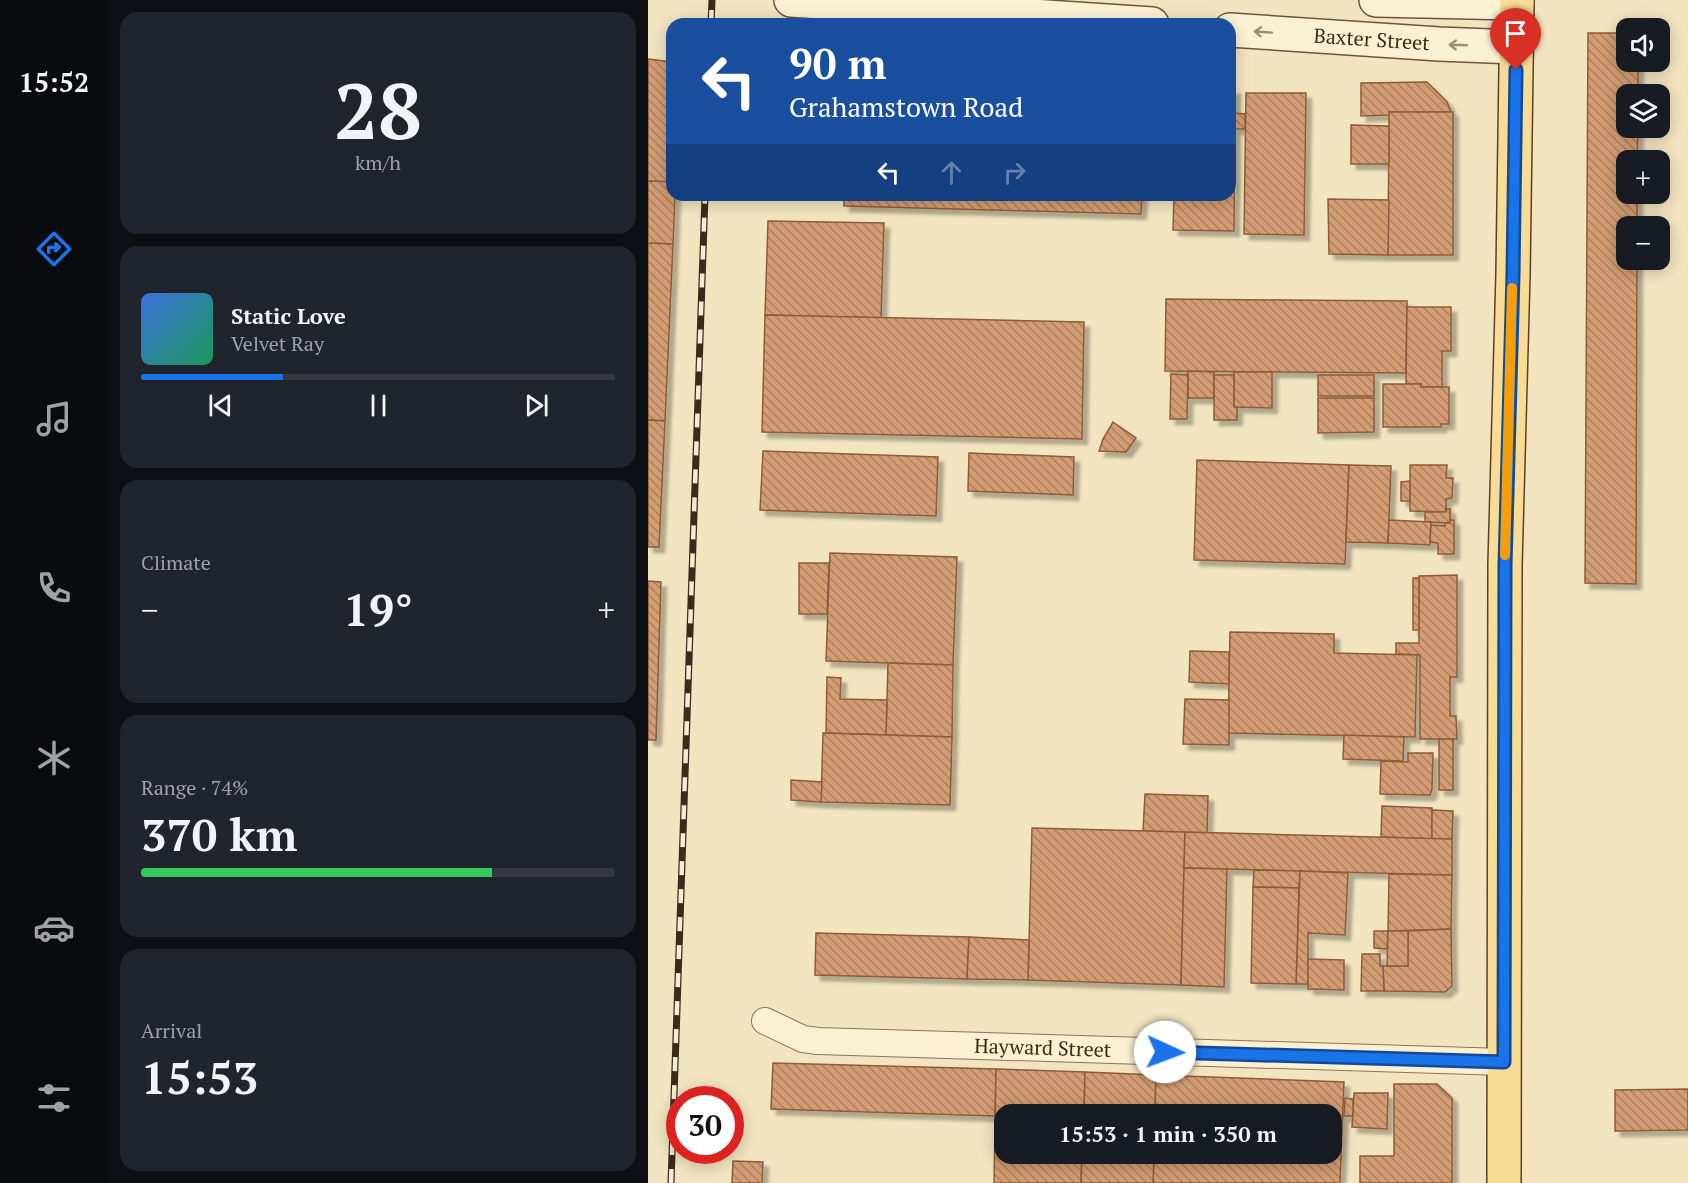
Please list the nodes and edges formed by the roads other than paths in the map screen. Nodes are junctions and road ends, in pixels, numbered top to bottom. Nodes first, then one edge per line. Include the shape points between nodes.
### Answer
1 (791, 0) edge
2 (1376, 0) edge
3 (1517, 2) edge
4 (1061, 18) edge
5 (1236, 30) edge
6 (1516, 47) junction
7 (765, 1021) dead end
8 (1504, 1062) junction
9 (1504, 1183) edge

1 - 4 main road
2 - 3 main road, Baxter Street
3 - 6 main road
6 -> 5 main road, Baxter Street
6 - 8 main road via 1505,565
7 - 8 street, Hayward Street via 803,1039 818,1041
8 - 9 main road

